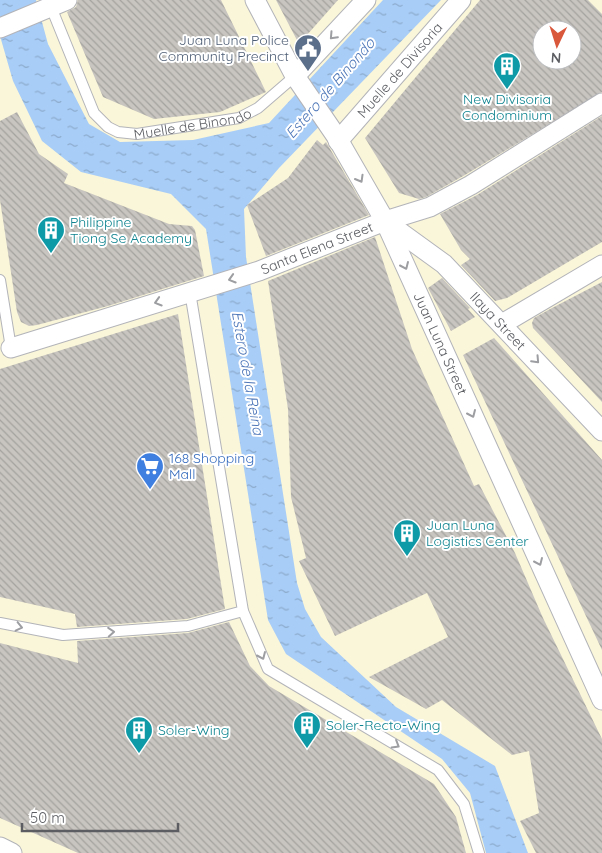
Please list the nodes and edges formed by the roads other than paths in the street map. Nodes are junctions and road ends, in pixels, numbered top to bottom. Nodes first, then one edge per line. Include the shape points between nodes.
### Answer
1 (256, 0) edge
2 (366, 0) edge
3 (461, 0) edge
4 (53, 6) edge
5 (0, 28) edge
6 (297, 79) junction
7 (602, 103) edge
8 (337, 138) junction
9 (385, 221) junction
10 (602, 265) edge
11 (0, 280) edge
12 (197, 290) junction
13 (502, 324) junction
14 (11, 348) joint
15 (602, 431) edge
16 (243, 611) junction
17 (0, 623) edge
18 (602, 700) edge
19 (0, 848) edge
20 (12, 853) edge
21 (479, 853) edge

1 - 6 street, Juan Luna Street
2 -> 6 street, Muelle de Binondo
3 - 8 street, Muelle de Divisoria
4 - 5 street
4 - 6 lane, Muelle de Binondo via 90,105 100,120 118,132 137,134 239,118
6 - 8 street, Juan Luna Street
7 - 9 street, Santa Elena Street via 430,208
8 -> 9 street, Juan Luna Street
9 -> 12 street, Santa Elena Street via 259,270
9 - 13 street, Ilaya Street via 444,264
9 -> 18 street, Juan Luna Street
10 - 13 street
11 - 14 lane
12 -> 14 street, Santa Elena Street
12 - 16 lane
13 -> 15 street, Ilaya Street
17 -> 16 lane via 63,636 188,626
16 -> 21 lane via 268,669 438,770 464,804
19 - 20 street

